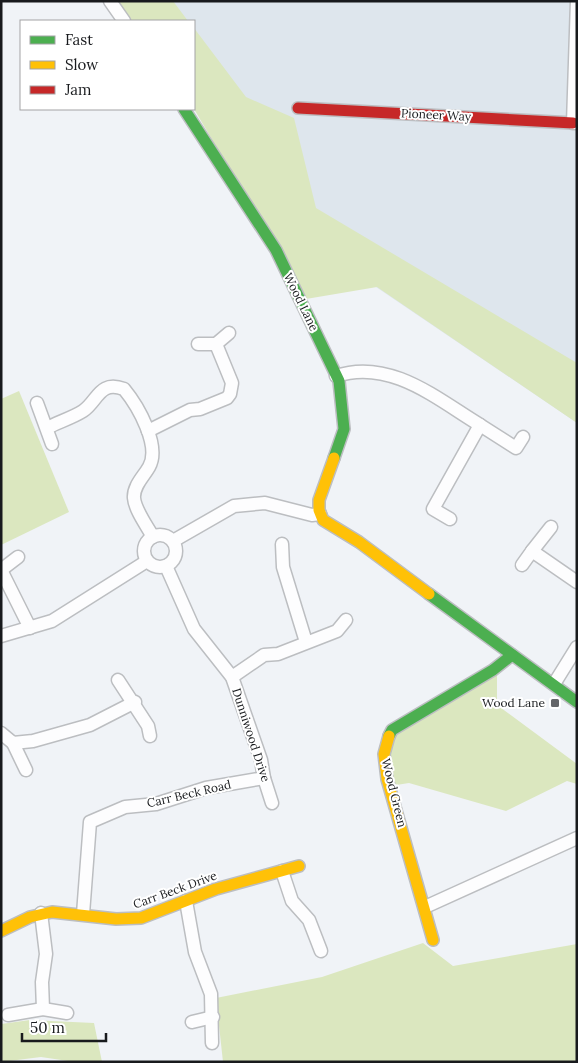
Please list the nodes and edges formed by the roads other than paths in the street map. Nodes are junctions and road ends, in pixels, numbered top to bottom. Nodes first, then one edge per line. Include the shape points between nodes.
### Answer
1 (110, 1) edge
2 (577, 1) edge
3 (123, 20) edge
4 (298, 108) dead end
5 (185, 110) edge
6 (575, 123) edge
7 (229, 333) dead end
8 (198, 344) dead end
9 (216, 344) junction
10 (336, 376) junction
11 (37, 403) dead end
12 (480, 426) junction
13 (47, 428) junction
14 (148, 431) junction
15 (523, 436) dead end
16 (52, 444) dead end
17 (320, 514) junction
18 (450, 520) dead end
19 (550, 527) dead end
20 (152, 536) junction
21 (172, 541) junction
22 (282, 544) dead end
23 (532, 551) junction
24 (18, 558) dead end
25 (147, 561) junction
26 (522, 565) dead end
27 (166, 566) junction
28 (1, 570) edge
29 (577, 582) edge
30 (346, 620) dead end
31 (30, 628) junction
32 (1, 636) edge
33 (306, 642) junction
34 (577, 646) edge
35 (512, 655) junction
36 (232, 676) junction
37 (118, 680) dead end
38 (554, 684) junction
39 (577, 702) edge
40 (134, 703) junction
41 (1, 733) edge
42 (150, 736) dead end
43 (13, 743) junction
44 (26, 770) dead end
45 (264, 778) junction
46 (272, 802) dead end
47 (577, 838) edge
48 (298, 866) dead end
49 (282, 871) junction
50 (186, 901) junction
51 (425, 907) junction
52 (41, 913) junction
53 (83, 914) junction
54 (1, 931) edge
55 (433, 940) dead end
56 (321, 951) dead end
57 (43, 1009) junction
58 (67, 1013) dead end
59 (8, 1015) dead end
60 (213, 1017) junction
61 (192, 1022) dead end
62 (212, 1043) dead end

1 - 3 street
2 - 6 street, Pioneer Way
4 - 6 street, Pioneer Way
5 - 10 street, Wood Lane via 276,250
7 - 9 street
8 - 9 street
9 - 14 street via 232,383 230,394
10 - 12 street via 357,371 401,378
10 - 17 street, Wood Lane via 343,403 344,429 319,500
11 - 13 street
12 - 15 street via 516,448
12 - 18 street via 433,509
13 - 14 street via 84,410 102,390 118,387 130,396
13 - 16 street
14 - 20 street via 154,454 135,489 134,499
17 - 21 street via 312,515 266,502 234,506
17 - 35 street via 323,520 360,542
19 - 23 street
20 - 21 street via 164,535
20 - 25 street via 143,550
21 - 27 street via 176,556
22 - 33 street via 283,567
23 - 26 street
23 - 29 street
24 - 28 street
25 - 27 street via 156,567
25 - 31 street via 52,621
27 - 36 street, Dunniwood Drive via 194,629
28 - 31 street
30 - 33 street via 337,631
31 - 32 street
33 - 36 street via 278,654 264,655
34 - 38 street
35 - 38 street
35 - 51 street, Wood Green via 493,670 392,730 384,747 387,780
36 - 45 street, Dunniwood Drive via 261,760
37 - 40 street
38 - 39 street
40 - 42 street via 148,726
40 - 43 street via 90,725 33,741
41 - 43 street
43 - 44 street
45 - 46 street, Dunniwood Drive
45 - 53 street, Carr Beck Road via 206,788 156,804 124,807 90,822
47 - 51 street
48 - 49 street, Carr Beck Drive
49 - 50 street, Carr Beck Drive via 216,889
49 - 56 street via 292,901 309,920
50 - 53 street, Carr Beck Drive via 133,920
50 - 60 street via 195,952 211,994
51 - 55 street, Wood Green
52 - 53 street, Carr Beck Drive
52 - 54 street, Carr Beck Drive
52 - 57 street via 46,954
57 - 58 street
57 - 59 street
60 - 61 street
60 - 62 street

